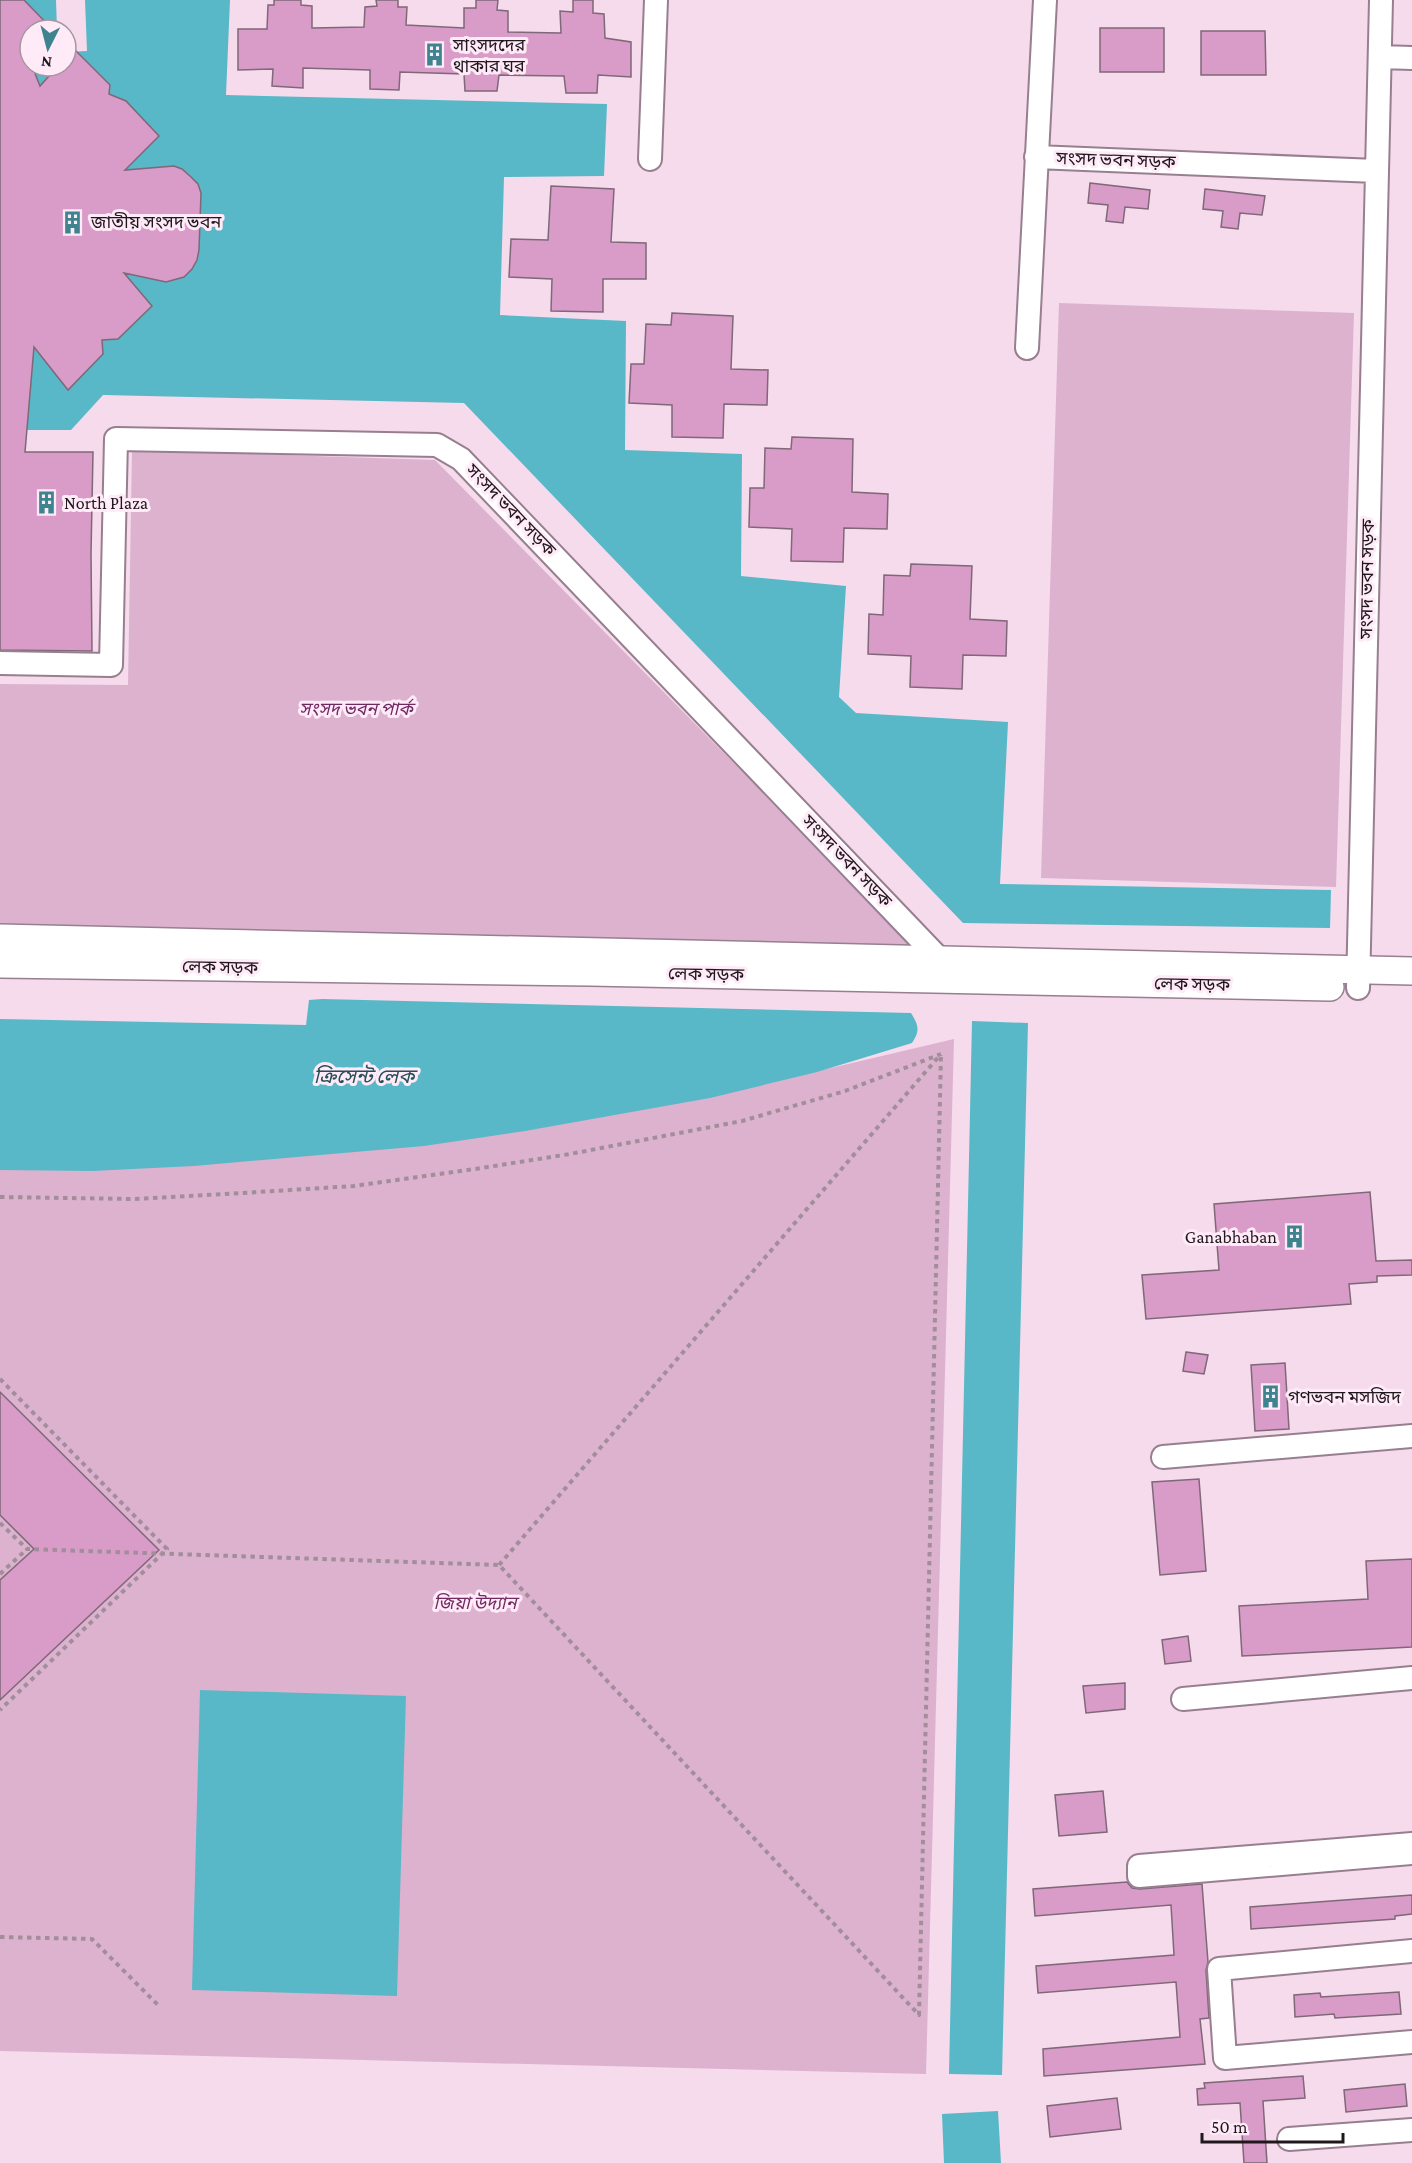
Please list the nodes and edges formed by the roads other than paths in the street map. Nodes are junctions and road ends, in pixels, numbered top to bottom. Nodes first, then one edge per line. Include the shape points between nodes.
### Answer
1 (656, 0) edge
2 (1045, 0) edge
3 (1381, 0) edge
4 (1380, 57) junction
5 (1412, 58) edge
6 (1036, 157) junction
7 (650, 159) dead end
8 (1377, 171) junction
9 (1028, 348) dead end
10 (0, 663) edge
11 (0, 938) edge
12 (940, 959) junction
13 (0, 964) edge
14 (1412, 971) edge
15 (958, 979) junction
16 (1358, 979) junction
17 (1412, 989) edge
18 (1412, 1436) edge
19 (1163, 1457) dead end
20 (1412, 1678) edge
21 (1183, 1699) dead end
22 (1412, 1844) edge
23 (1412, 1853) edge
24 (1412, 1951) edge
25 (1412, 2042) edge
26 (1412, 2130) edge
27 (1289, 2139) dead end

1 - 7 lane
2 - 6 lane, সংসদ ভবন সড়ক
3 - 4 lane, সংসদ ভবন সড়ক
4 - 5 lane
4 - 8 lane, সংসদ ভবন সড়ক
6 - 8 lane, সংসদ ভবন সড়ক
6 - 9 lane, সংসদ ভবন সড়ক
8 - 16 lane, সংসদ ভবন সড়ক
10 - 12 lane, সংসদ ভবন সড়ক via 111,665 116,439 437,445 462,459
11 - 12 main road
12 - 15 lane, সংসদ ভবন সড়ক
12 - 16 main road
13 - 15 main road, লেক সড়ক
14 - 16 main road
15 - 16 main road, লেক সড়ক
16 - 17 main road, লেক সড়ক
18 - 19 lane
20 - 21 lane
22 - 23 lane via 1139,1866 1139,1876
24 - 25 lane via 1219,1969 1225,2058
26 - 27 lane

